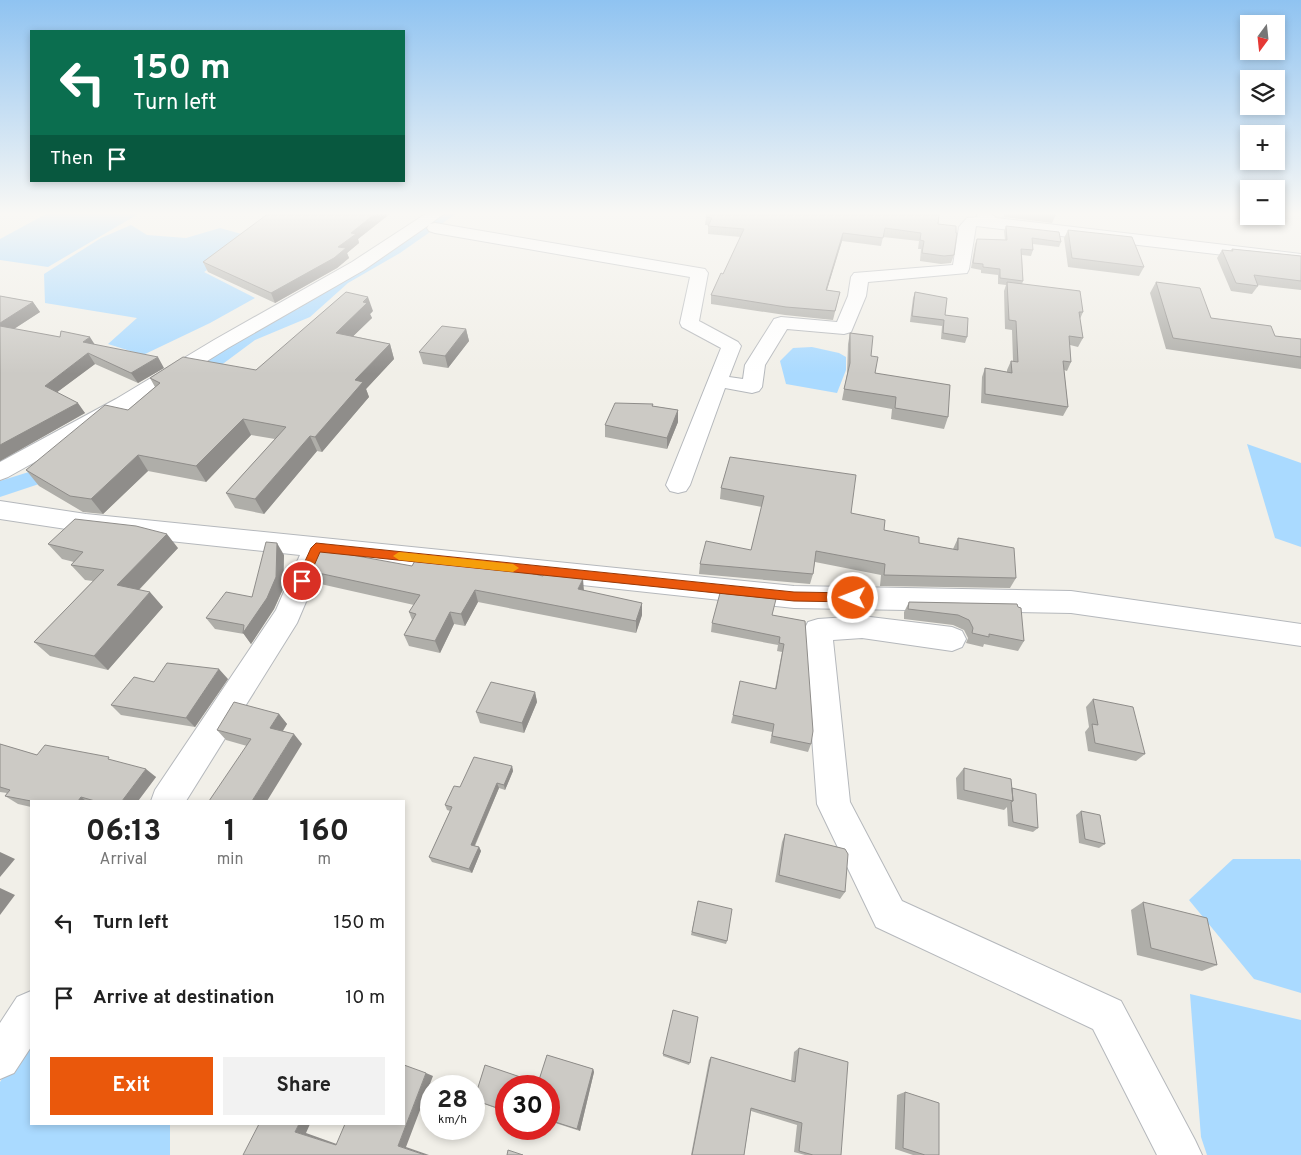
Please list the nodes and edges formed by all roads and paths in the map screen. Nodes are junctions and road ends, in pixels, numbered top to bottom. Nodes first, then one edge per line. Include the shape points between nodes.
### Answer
1 (356, 267) edge
2 (669, 267) edge
3 (961, 267) edge
4 (718, 381) junction
5 (0, 472) edge
6 (678, 485) dead end
7 (0, 510) edge
8 (316, 548) junction
9 (1301, 635) edge
10 (952, 639) dead end
11 (168, 800) edge
12 (30, 1013) edge
13 (0, 1059) edge
14 (1180, 1155) edge

1 - 5 street
2 - 4 street via 699,273 689,323 731,346
3 - 4 street via 860,277 857,296 844,328 781,323 755,365 752,387
4 - 6 street
7 - 8 street via 86,523
8 - 9 street via 794,596 1071,602
8 - 11 street via 287,614
10 - 14 street via 862,627 818,630 834,804 889,914 1107,1015
12 - 13 street

